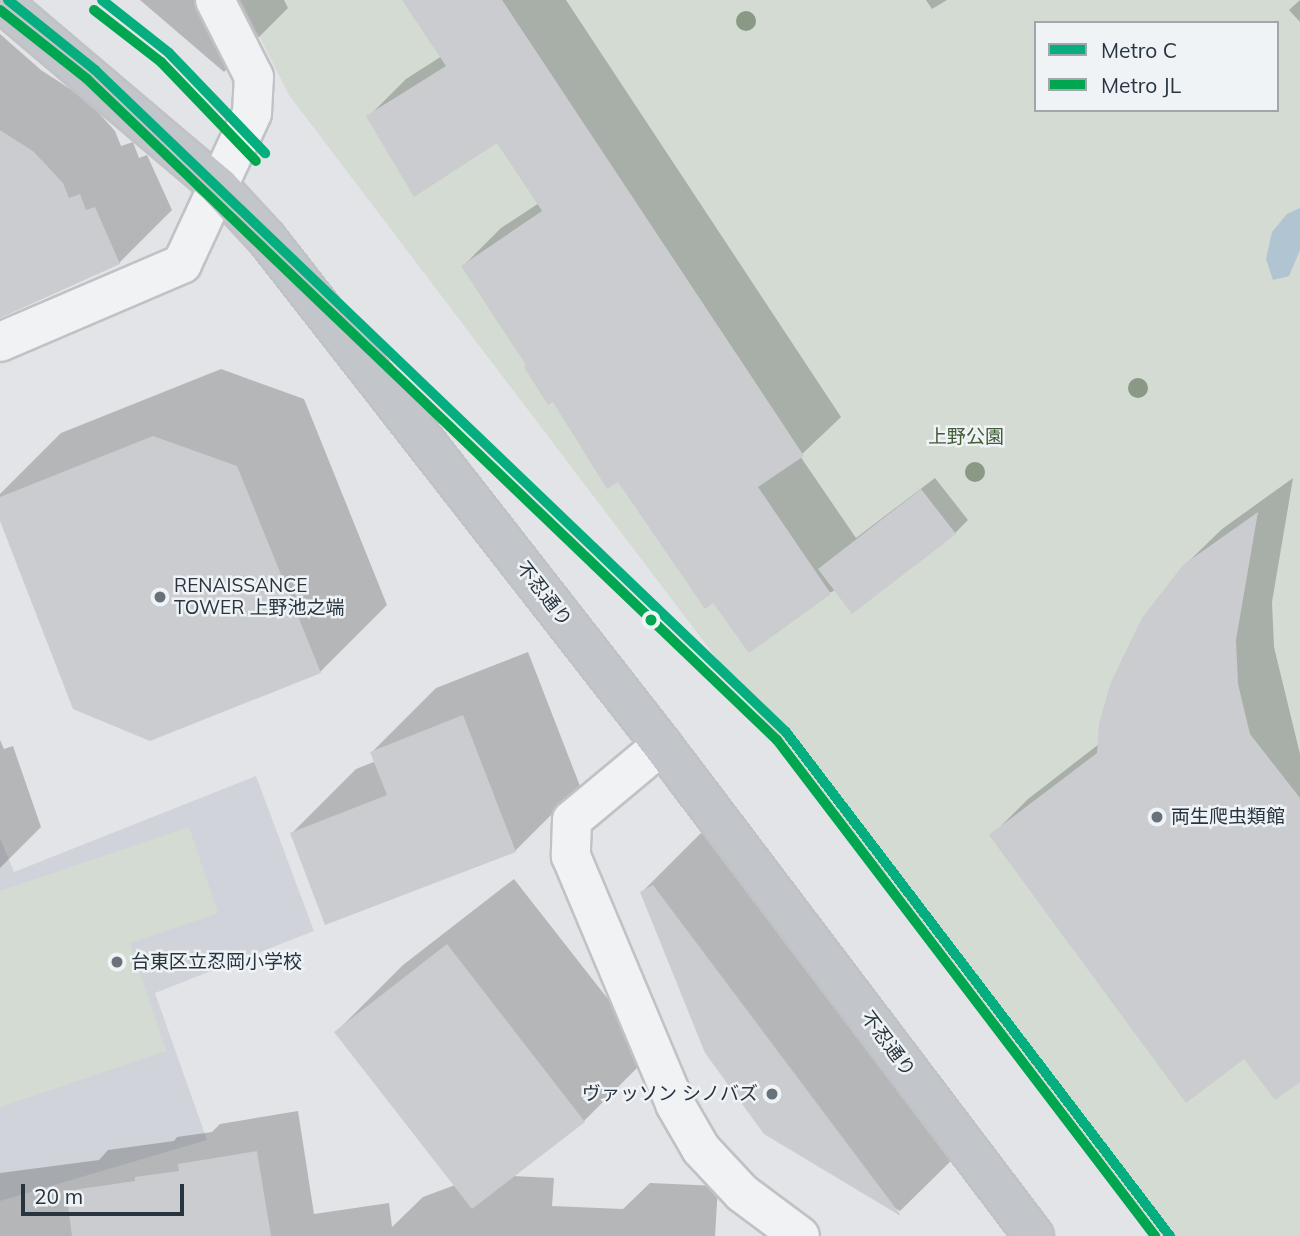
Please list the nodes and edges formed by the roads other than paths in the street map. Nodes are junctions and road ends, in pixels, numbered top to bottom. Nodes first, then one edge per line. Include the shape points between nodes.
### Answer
1 (215, 0) edge
2 (0, 1) edge
3 (219, 187) junction
4 (0, 342) edge
5 (662, 745) junction
6 (1030, 1235) edge
7 (800, 1236) edge

1 - 3 street via 254,77 252,113
2 - 3 main road, 不忍通り
3 - 4 street via 182,264
3 - 5 main road, 不忍通り via 267,239
5 - 6 main road, 不忍通り
5 - 7 street via 572,820 571,856 674,1104 701,1149 742,1194

